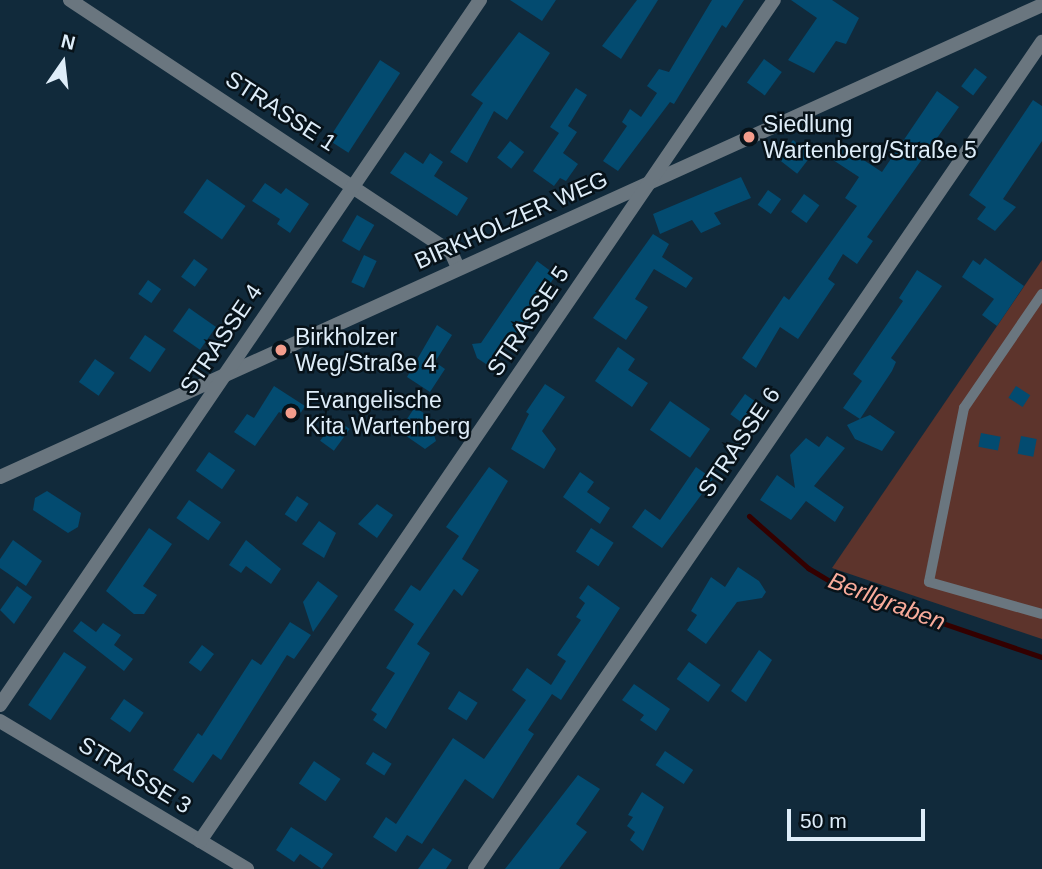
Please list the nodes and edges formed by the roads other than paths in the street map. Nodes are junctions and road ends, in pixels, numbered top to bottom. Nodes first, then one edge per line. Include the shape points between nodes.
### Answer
1 (70, 0) edge
2 (480, 0) edge
3 (774, 0) edge
4 (1042, 5) edge
5 (1042, 42) edge
6 (650, 182) junction
7 (353, 186) junction
8 (458, 268) junction
9 (1042, 294) edge
10 (224, 374) junction
11 (0, 477) edge
12 (1042, 614) edge
13 (0, 705) edge
14 (0, 721) edge
15 (200, 841) junction
16 (247, 869) edge
17 (475, 869) edge

1 - 7 street, STRASSE 1
2 - 7 street, STRASSE 4
3 - 6 street, STRASSE 5
4 - 6 street, BIRKHOLZER WEG
5 - 17 street, STRASSE 6
6 - 8 street, BIRKHOLZER WEG
6 - 15 street, STRASSE 5
7 - 8 street, STRASSE 1 via 451,252
7 - 10 street, STRASSE 4
8 - 10 street, BIRKHOLZER WEG
9 - 12 lane via 964,408 929,582
10 - 11 street, BIRKHOLZER WEG
10 - 13 street, STRASSE 4
14 - 15 street, STRASSE 3
15 - 16 street, STRASSE 3

